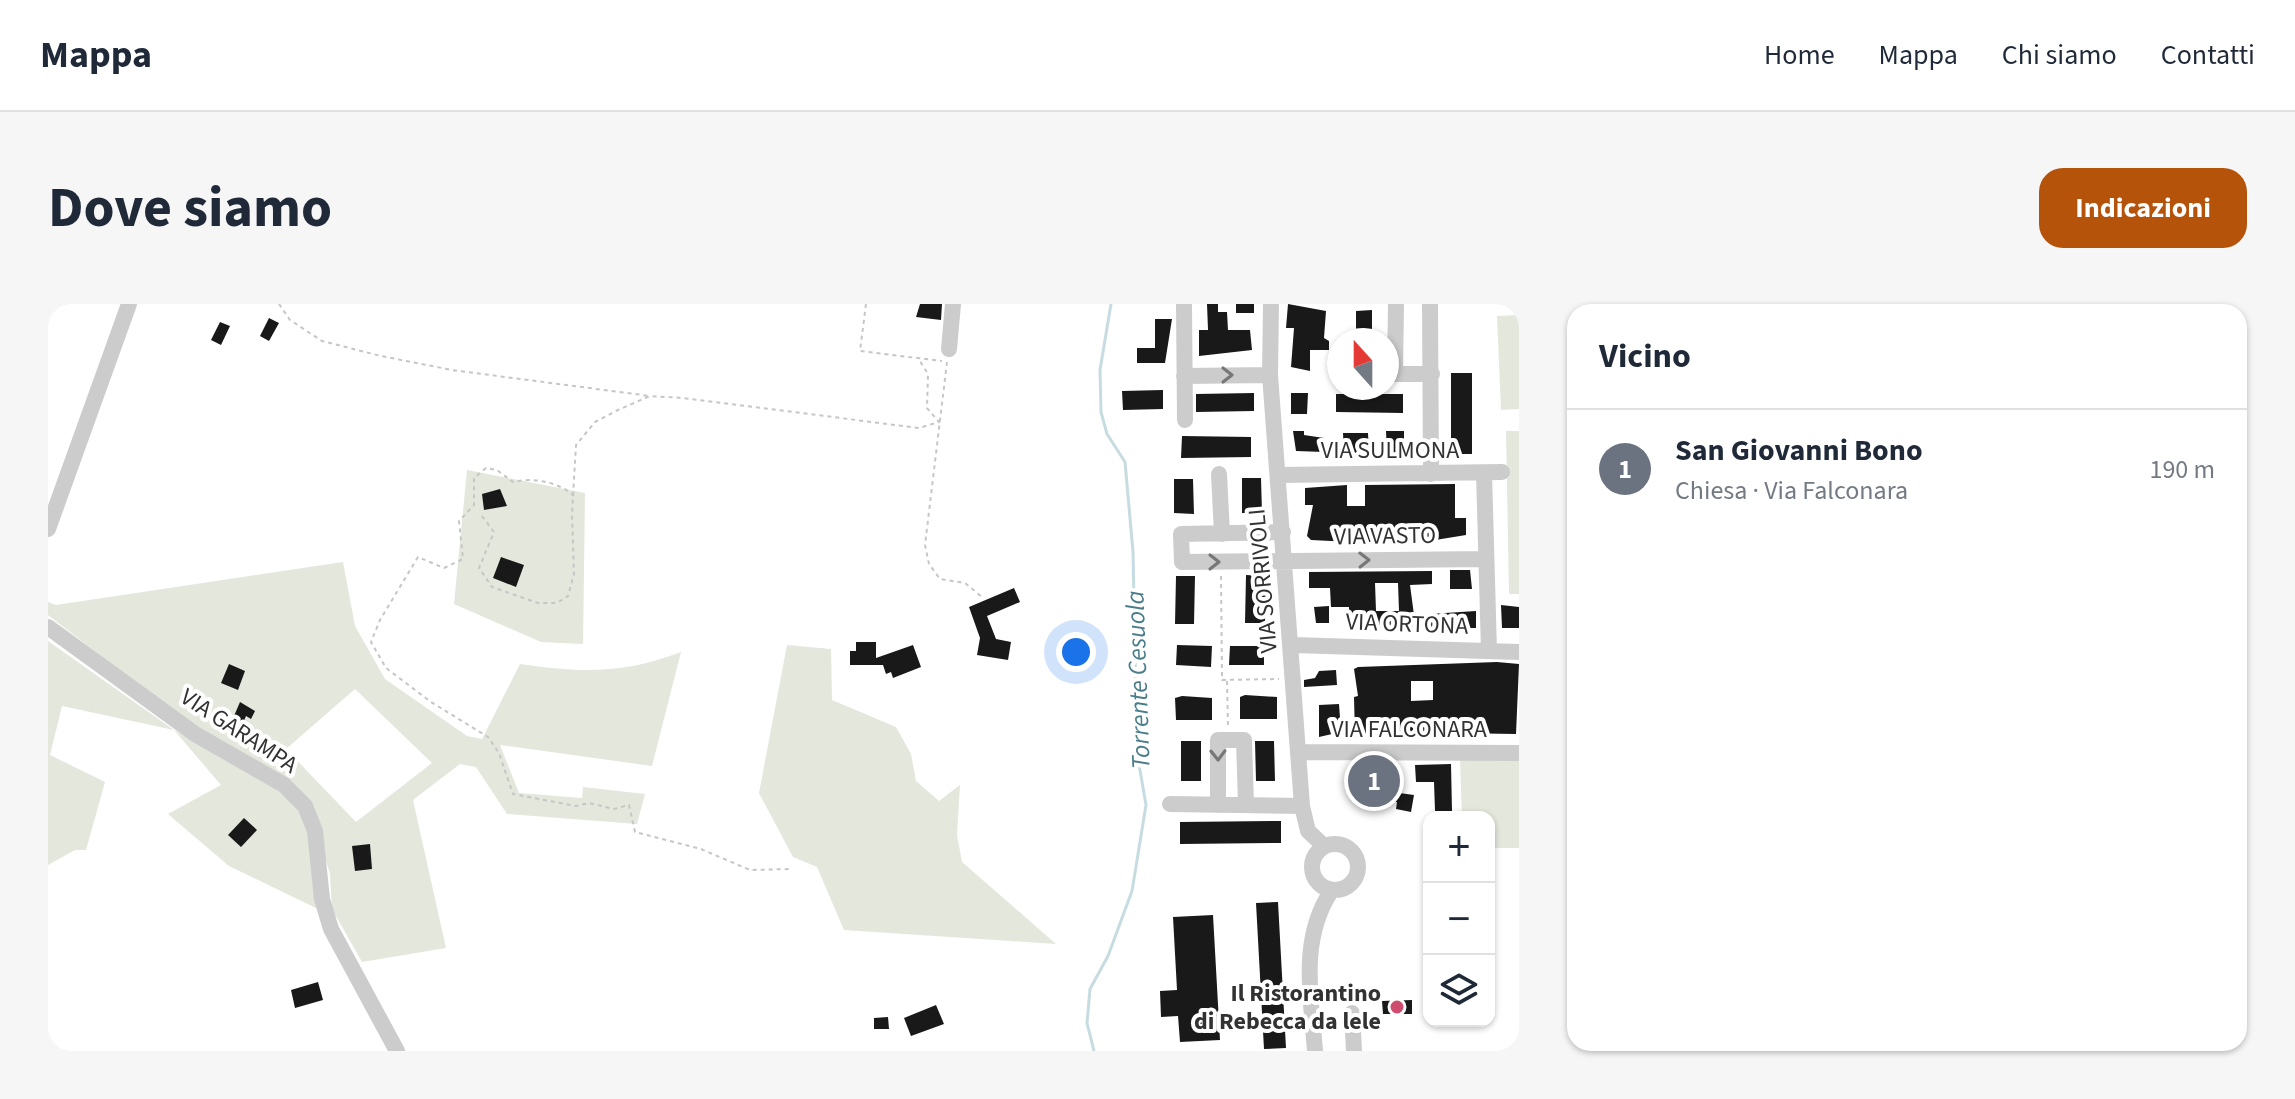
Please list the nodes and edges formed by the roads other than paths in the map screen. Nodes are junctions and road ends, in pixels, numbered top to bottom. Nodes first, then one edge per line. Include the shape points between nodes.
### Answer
1 (129, 304) edge
2 (953, 304) edge
3 (1184, 304) edge
4 (1271, 304) edge
5 (1396, 304) edge
6 (1430, 304) edge
7 (948, 355) road end
8 (1432, 374) junction
9 (1270, 375) junction
10 (1184, 376) junction
11 (1185, 420) dead end
12 (1502, 472) dead end
13 (1484, 473) junction
14 (1219, 474) dead end
15 (1431, 474) junction
16 (1279, 475) junction
17 (48, 529) edge
18 (1283, 532) junction
19 (1222, 534) junction
20 (1485, 559) junction
21 (1286, 561) junction
22 (48, 627) edge
23 (1293, 645) junction
24 (1489, 651) junction
25 (1519, 652) edge
26 (1300, 752) junction
27 (1519, 753) edge
28 (1170, 804) dead end
29 (1218, 805) junction
30 (1246, 805) junction
31 (1302, 806) junction
32 (1319, 851) junction
33 (1326, 888) junction
34 (1352, 1013) dead end
35 (397, 1051) edge
36 (1315, 1051) edge
37 (1354, 1051) edge

1 - 17 street
2 - 7 street
3 - 10 street
4 - 9 street, VIA SORRIVOLI
5 - 8 street via 1395,374
6 - 8 street
8 - 15 street
10 -> 9 street
9 - 16 street, VIA SORRIVOLI
10 - 11 street
12 - 13 street, VIA SULMONA
13 - 15 street, VIA SULMONA
13 - 20 street
14 - 19 street
15 - 16 street, VIA SULMONA
16 - 18 street, VIA SORRIVOLI
18 - 19 street
18 - 21 street, VIA SORRIVOLI
19 -> 21 street, VIA VASTO via 1181,534 1182,562
21 -> 20 street, VIA VASTO
20 - 24 street
21 - 23 street, VIA SORRIVOLI
22 - 35 street, VIA GARAMPA via 195,734 284,785 305,806 315,831 322,899 331,929
23 - 24 street, VIA ORTONA
23 - 26 street, VIA SORRIVOLI
24 - 25 street, VIA ORTONA
26 - 27 street, VIA FALCONARA
26 - 31 street, VIA SORRIVOLI
28 - 29 street
29 - 30 street
30 -> 29 street via 1244,740 1218,740
30 - 31 street
31 - 32 street, VIA SORRIVOLI via 1301,827
32 - 33 street via 1311,872
32 - 33 street via 1347,847 1358,867 1353,882
33 - 36 street via 1309,956
34 - 37 street

